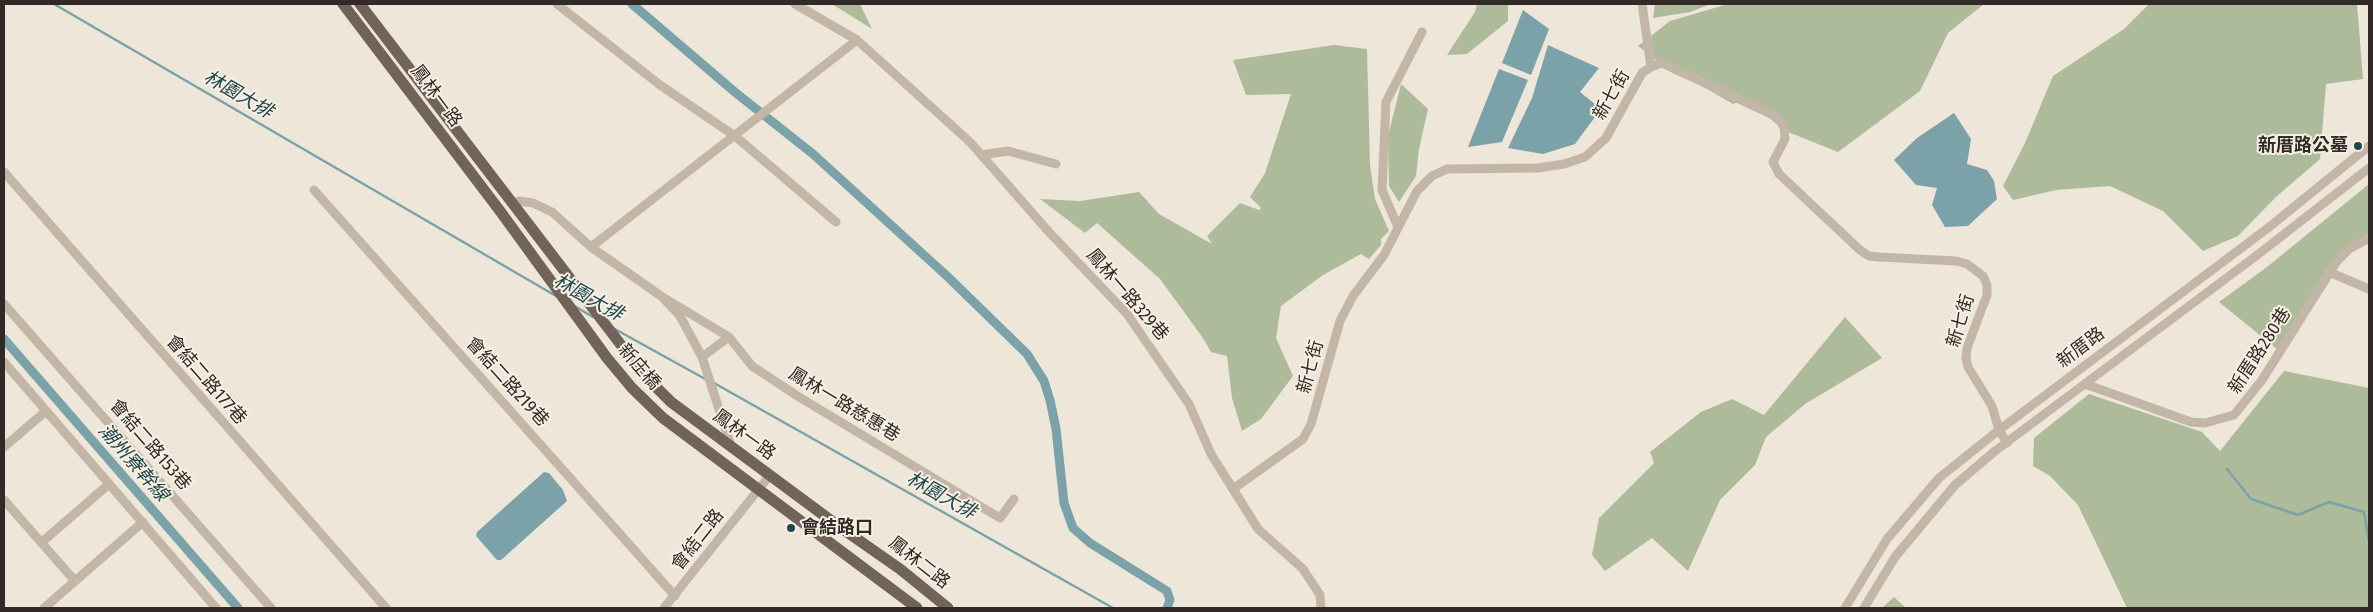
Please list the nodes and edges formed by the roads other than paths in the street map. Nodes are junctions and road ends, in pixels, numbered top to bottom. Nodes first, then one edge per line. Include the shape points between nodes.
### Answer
1 (343, 4) edge
2 (360, 4) edge
3 (557, 4) edge
4 (795, 4) edge
5 (1642, 4) edge
6 (1422, 32) dead end
7 (857, 40) junction
8 (1651, 67) junction
9 (735, 136) junction
10 (2369, 146) edge
11 (981, 155) junction
12 (1056, 164) dead end
13 (2369, 168) edge
14 (4, 172) edge
15 (314, 190) dead end
16 (511, 203) junction
17 (500, 211) joint
18 (836, 222) dead end
19 (1398, 227) junction
20 (2369, 238) edge
21 (591, 246) junction
22 (2329, 272) junction
23 (2369, 289) edge
24 (661, 296) junction
25 (4, 304) edge
26 (729, 337) junction
27 (702, 357) junction
28 (4, 362) edge
29 (2085, 384) junction
30 (2053, 389) junction
31 (2061, 402) junction
32 (46, 411) junction
33 (698, 422) joint
34 (1999, 430) junction
35 (690, 439) joint
36 (2007, 443) junction
37 (731, 446) junction
38 (4, 447) edge
39 (770, 475) junction
40 (110, 484) junction
41 (1232, 489) junction
42 (758, 491) junction
43 (1014, 499) dead end
44 (4, 500) edge
45 (143, 522) junction
46 (42, 542) junction
47 (75, 581) junction
48 (675, 596) junction
49 (44, 608) edge
50 (216, 608) edge
51 (271, 608) edge
52 (386, 608) edge
53 (664, 608) edge
54 (917, 608) edge
55 (948, 608) edge
56 (1322, 608) edge
57 (1845, 608) edge
58 (1864, 608) edge

1 - 17 main road, 鳳林一路
2 - 16 main road, 鳳林一路
3 - 9 street via 660,85
4 - 7 street, 鳳林一路329巷
5 - 8 street
6 - 19 street via 1386,102 1382,190
7 - 9 street
7 - 11 street, 鳳林一路329巷
8 - 19 street, 新七街 via 1642,73 1606,138 1586,156 1538,168 1447,169 1432,176 1417,191
8 - 34 street, 新七街 via 1662,63 1671,66 1774,116 1784,127 1785,139 1773,162 1779,174 1869,256 1956,261 1967,264 1983,276 1987,295 1966,358 1968,367 1992,406
9 - 18 street
9 - 21 street
10 - 30 street, 新厝路 via 2268,228
11 - 12 street via 1008,152
11 - 41 street, 鳳林一路329巷 via 1048,232 1127,314 1189,404 1211,454
13 - 29 street, 新厝路
14 - 52 street, 會結二路177巷
15 - 48 street, 會結二路219巷
16 - 21 street via 533,203 552,212
16 - 33 main road, 新庄橋 via 644,375 671,402
17 - 35 main road, 新庄橋 via 626,381 663,418
19 - 41 street, 新七街 via 1384,255 1353,296 1340,321 1312,424 1303,439
20 - 22 street, 新厝路280巷 via 2349,250
21 - 24 street
22 - 23 street
22 - 29 street, 新厝路280巷 via 2262,380 2234,415 2205,423 2191,422
24 - 26 street, 鳳林一路慈惠巷
24 - 27 street via 680,316
25 - 51 street, 會結二路153巷
26 - 27 street
26 - 43 street, 鳳林一路慈惠巷 via 752,366 799,398 1000,518
27 - 37 street
28 - 32 street
29 - 31 street, 新厝路
30 - 31 street
30 - 34 street, 新厝路
31 - 36 street, 新厝路
32 - 38 street
32 - 40 street
33 - 37 main road, 鳳林一路
34 - 36 street, 新七街
34 - 57 street, 新厝路 via 1939,478 1887,539
35 - 42 main road, 鳳林一路
36 - 58 street, 新厝路 via 1955,485 1895,556
37 - 39 main road, 鳳林一路
39 - 42 street, 會結二路
39 - 55 main road, 鳳林二路 via 900,569
40 - 45 street
40 - 46 street
41 - 56 street, 鳳林一路329巷 via 1258,529 1303,570 1320,596
42 - 48 street, 會結二路
42 - 54 main road, 鳳林二路
44 - 46 street
45 - 47 street
45 - 50 street
46 - 47 street
47 - 49 street
48 - 53 street, 會結二路

